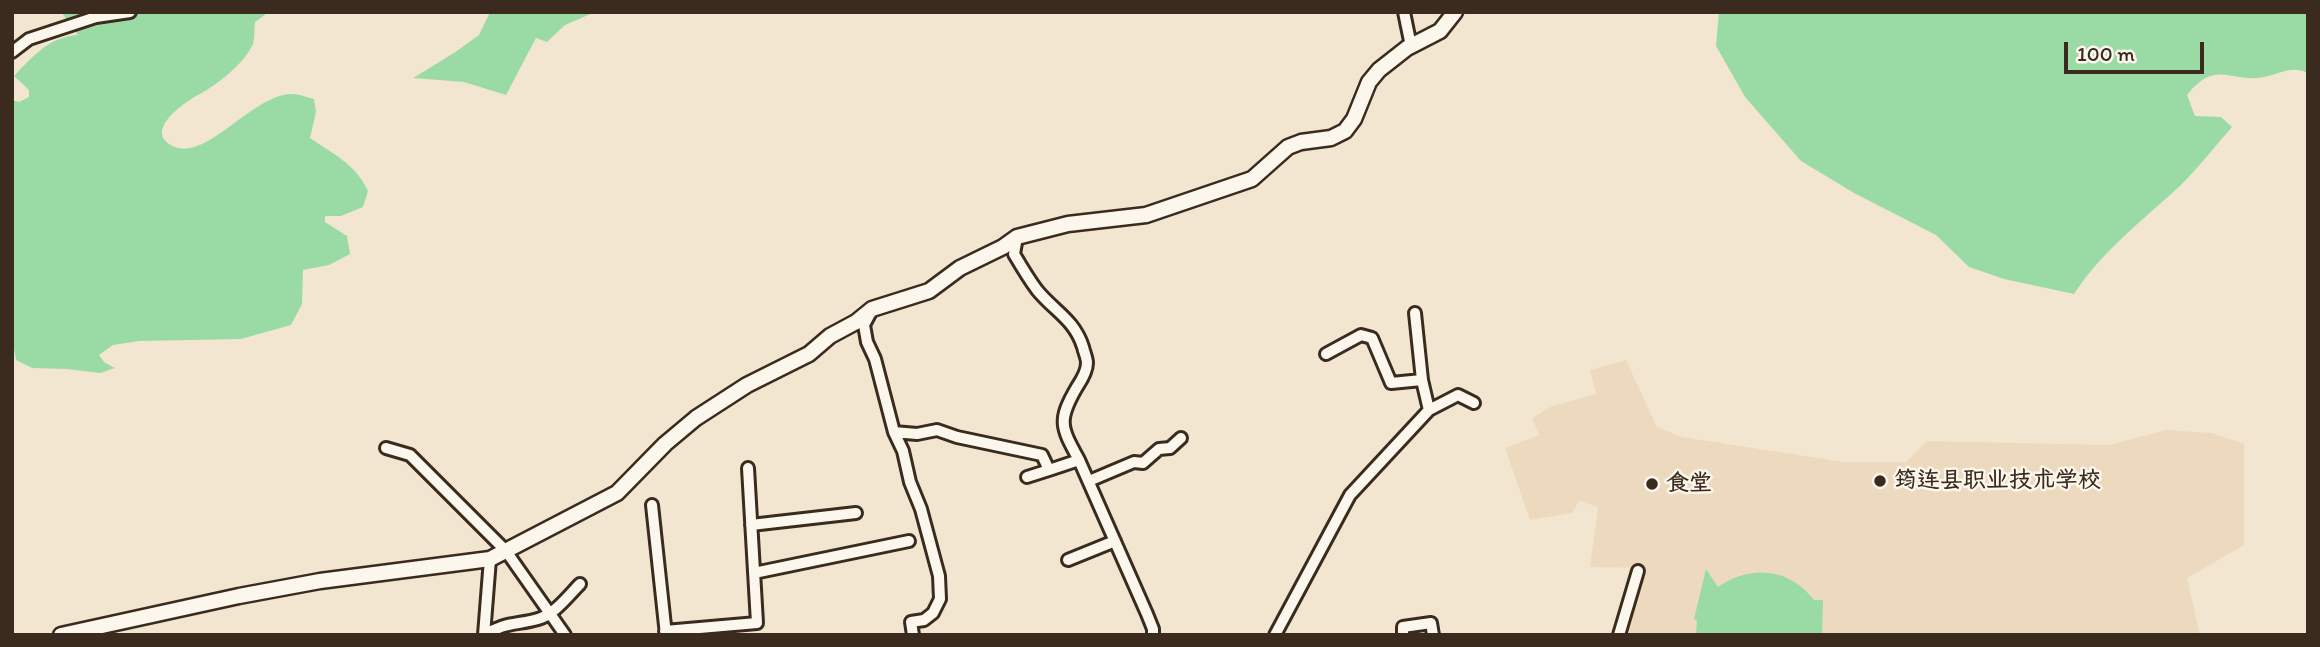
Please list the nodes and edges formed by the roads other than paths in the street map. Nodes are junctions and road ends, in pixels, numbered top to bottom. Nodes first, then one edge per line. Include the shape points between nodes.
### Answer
1 (130, 12) edge
2 (1404, 12) edge
3 (1455, 12) edge
4 (1411, 46) junction
5 (12, 52) edge
6 (1017, 237) junction
7 (872, 309) junction
8 (1415, 313) dead end
9 (1326, 354) dead end
10 (1422, 380) junction
11 (1474, 404) dead end
12 (1429, 410) junction
13 (894, 432) junction
14 (1181, 438) dead end
15 (386, 448) dead end
16 (1079, 460) junction
17 (748, 468) dead end
18 (1048, 470) junction
19 (1027, 477) dead end
20 (1088, 481) junction
21 (652, 505) dead end
22 (856, 513) dead end
23 (751, 525) junction
24 (909, 541) dead end
25 (1115, 541) junction
26 (506, 551) junction
27 (490, 559) junction
28 (1068, 560) dead end
29 (1638, 571) dead end
30 (754, 573) junction
31 (580, 584) dead end
32 (551, 613) junction
33 (665, 633) edge
34 (61, 635) edge
35 (485, 635) edge
36 (565, 635) edge
37 (914, 635) edge
38 (1153, 635) edge
39 (1275, 635) edge
40 (1403, 635) edge
41 (1433, 635) edge
42 (1619, 635) edge

1 - 5 street via 96,17 29,39
2 - 4 street
3 - 4 street via 1440,31
4 - 6 street via 1368,82 1345,131 1288,147 1252,179 1146,215 1068,224
6 - 7 street via 929,291
6 - 16 street via 1014,254 1038,292 1069,320 1080,337 1087,363 1062,420
7 - 13 street via 864,325 867,342
7 - 26 street via 809,354 747,385 696,418 617,493
8 - 10 street
9 - 10 street via 1361,335 1372,338 1391,383
10 - 12 street
11 - 12 street via 1458,395
12 - 39 street via 1350,495
13 - 18 street via 937,430 1042,455
13 - 37 street via 939,576 940,599 933,613 911,622
14 - 20 street via 1143,463 1134,462
15 - 26 street via 410,455
16 - 18 street
16 - 20 street
17 - 23 street
18 - 19 street
20 - 25 street
21 - 33 street
22 - 23 street
23 - 30 street
24 - 30 street
25 - 28 street
25 - 38 street
26 - 27 street
26 - 32 street
27 - 34 street via 320,581
27 - 35 street
29 - 42 street
30 - 33 street via 758,623
31 - 32 street
32 - 35 street via 498,626
32 - 36 street
40 - 41 street via 1403,627 1431,624

